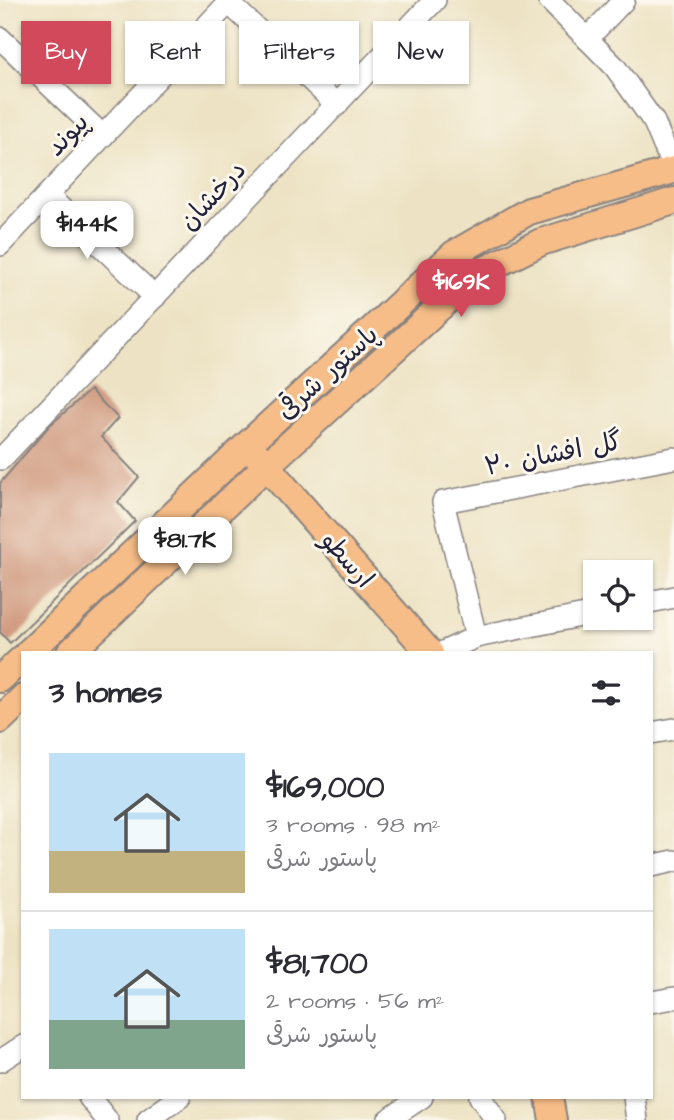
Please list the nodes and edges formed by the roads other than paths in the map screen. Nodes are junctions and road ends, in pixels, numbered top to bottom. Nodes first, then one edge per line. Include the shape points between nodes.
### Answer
1 (435, 0) edge
2 (549, 0) edge
3 (624, 0) edge
4 (230, 1) edge
5 (587, 38) junction
6 (1, 42) edge
7 (337, 104) junction
8 (103, 136) junction
9 (674, 170) edge
10 (47, 195) junction
11 (674, 201) edge
12 (0, 245) edge
13 (155, 297) junction
14 (247, 445) junction
15 (674, 458) edge
16 (1, 460) edge
17 (266, 466) junction
18 (674, 597) edge
19 (653, 601) edge
20 (583, 615) edge
21 (476, 637) junction
22 (30, 651) edge
23 (72, 651) edge
24 (428, 651) edge
25 (445, 651) edge
26 (21, 660) edge
27 (0, 679) edge
28 (21, 700) edge
29 (0, 720) edge
30 (674, 729) edge
31 (653, 733) edge
32 (674, 861) edge
33 (653, 866) edge
34 (674, 998) edge
35 (653, 1002) edge
36 (21, 1047) edge
37 (0, 1061) edge
38 (91, 1099) edge
39 (177, 1099) edge
40 (419, 1099) edge
41 (481, 1099) edge
42 (549, 1099) edge
43 (634, 1099) edge
44 (107, 1120) edge
45 (148, 1120) edge
46 (388, 1120) edge
47 (496, 1120) edge
48 (553, 1120) edge
49 (637, 1120) edge

1 - 7 street, درخشان
2 - 5 street
3 - 5 street
4 - 7 street
4 - 8 street, پیوند
5 - 9 street via 615,67 654,122
6 - 8 street
7 - 13 street, درخشان
8 - 10 street, پیوند
9 - 14 main road, پاستور شرقی via 528,211 454,254
10 - 12 street, پیوند
10 - 13 street
11 - 17 main road, پاستور شرقی via 541,242 475,275
13 - 16 street, درخشان
14 - 17 main road, ارسطو
14 - 22 main road, پاستور شرقی
15 - 21 street, گل افشان ۲۰ via 443,502
17 - 23 main road, پاستور شرقی
17 - 24 main road, ارسطو
18 - 19 street
20 - 21 street
21 - 25 street
26 - 27 main road
28 - 29 main road
30 - 31 street
32 - 33 street
34 - 35 street
36 - 37 street
38 - 44 street
39 - 45 street
40 - 46 street
41 - 47 street
42 - 48 main road
43 - 49 street

